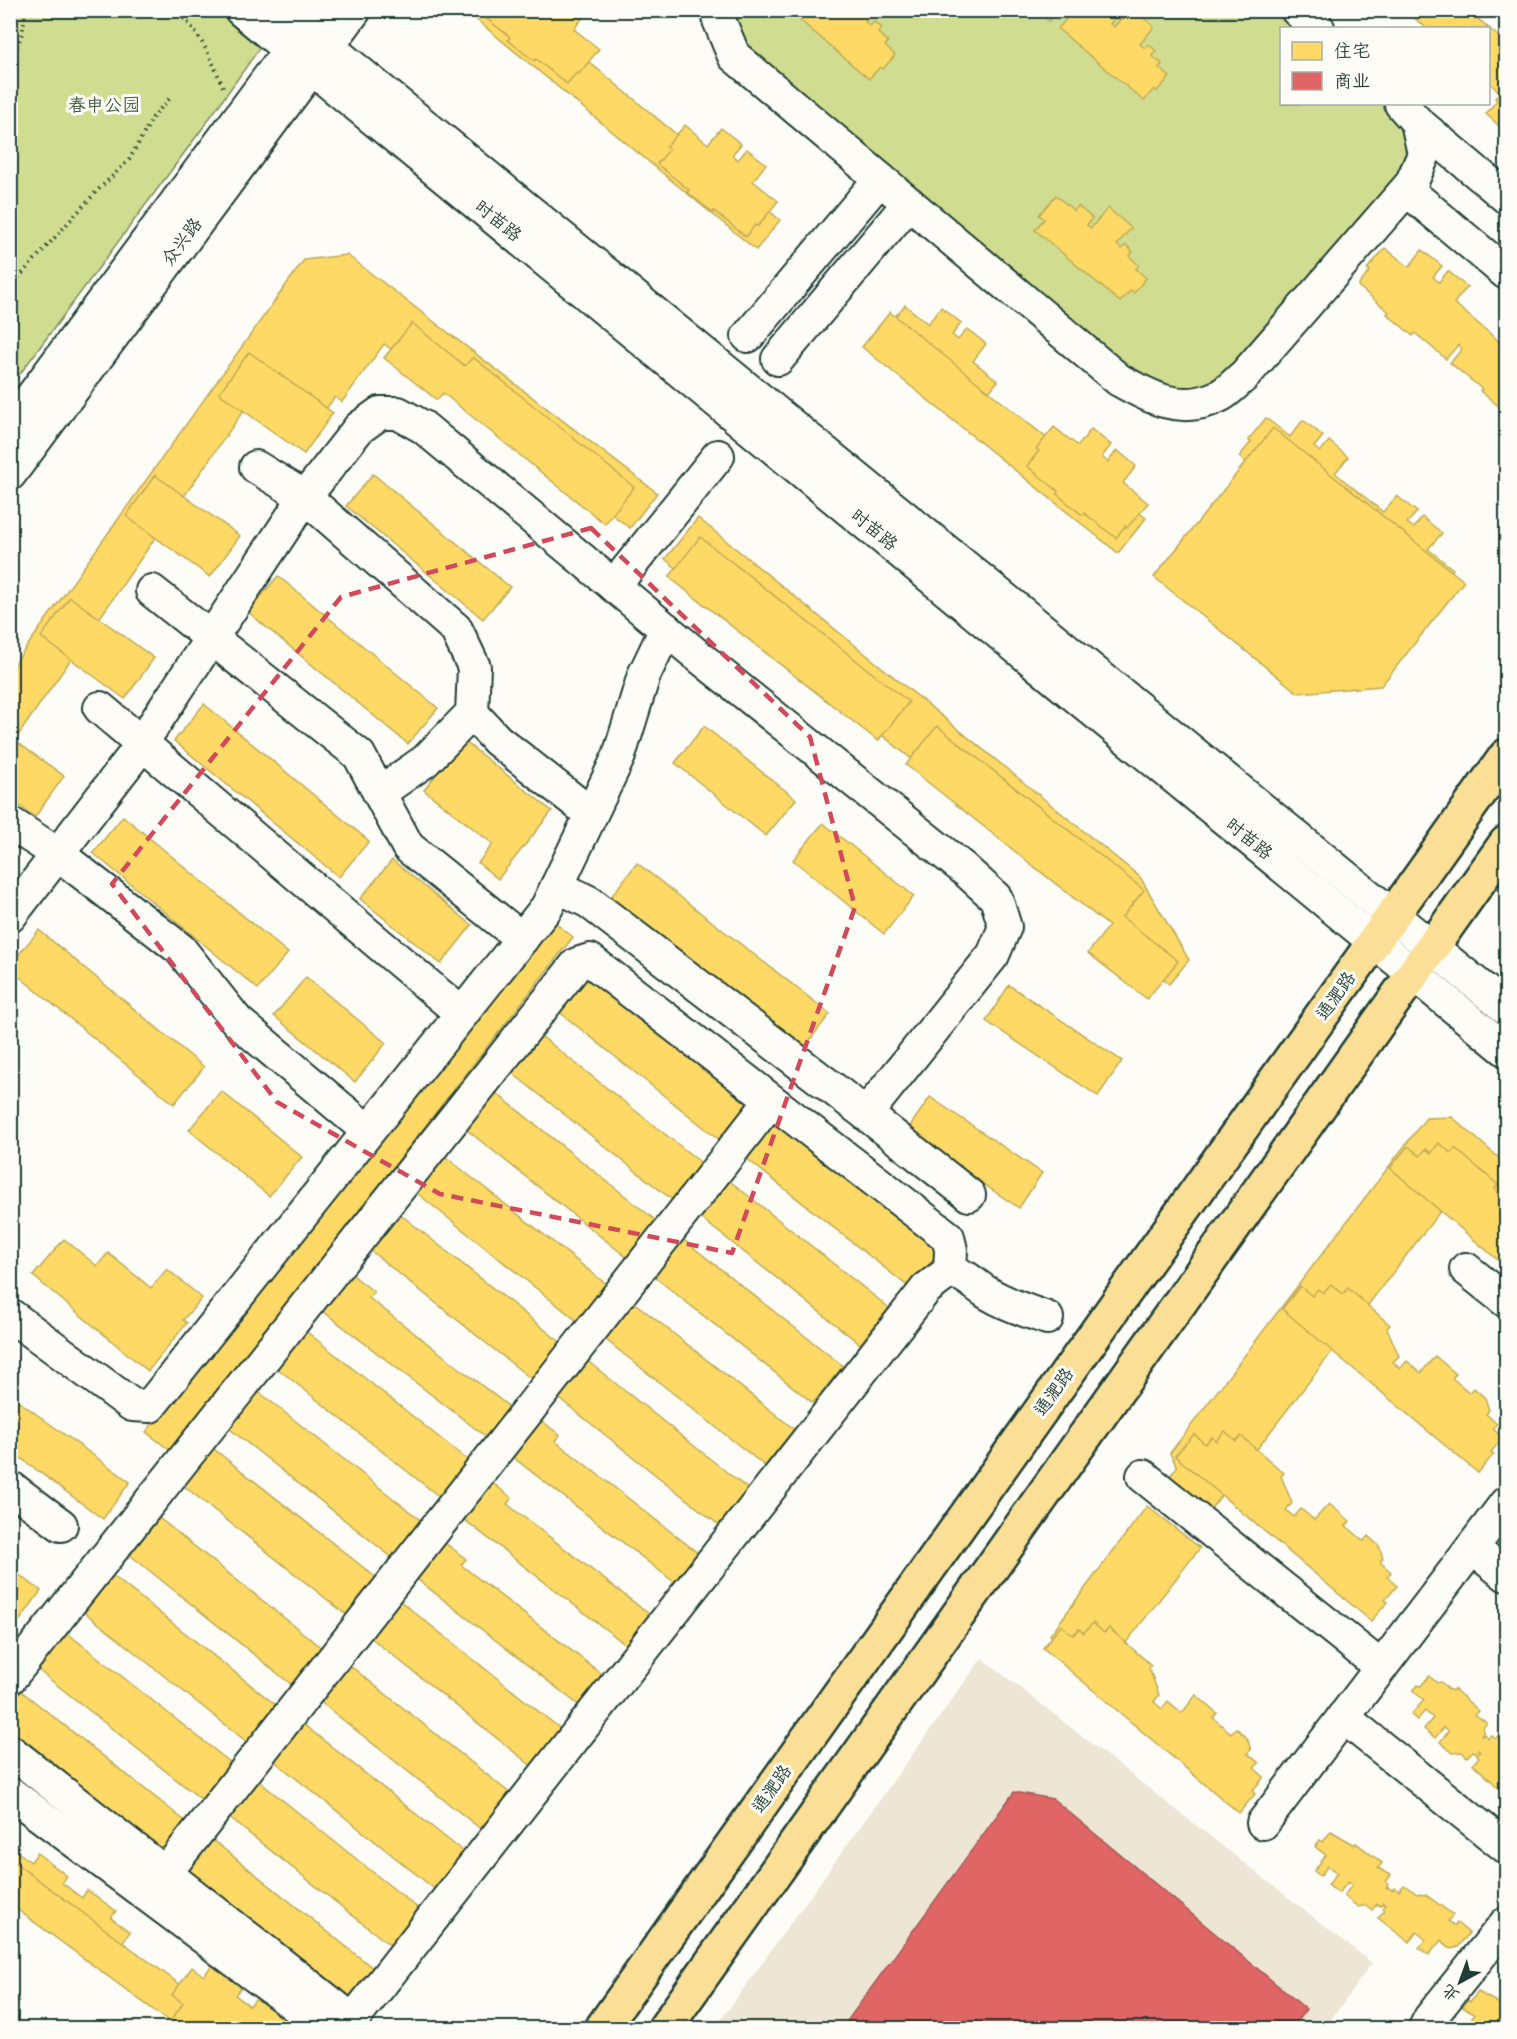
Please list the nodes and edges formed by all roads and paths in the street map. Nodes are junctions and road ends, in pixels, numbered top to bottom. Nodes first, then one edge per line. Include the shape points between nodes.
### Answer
1 (26, 10) edge
2 (175, 10) edge
3 (241, 10) edge
4 (355, 10) edge
5 (717, 10) edge
6 (1297, 10) edge
7 (1317, 27) edge
8 (309, 33) edge
9 (10, 63) edge
10 (218, 97) dead end
11 (170, 98) dead end
12 (1409, 113) edge
13 (880, 179) junction
14 (1407, 190) junction
15 (1506, 197) edge
16 (909, 203) junction
17 (1506, 273) edge
18 (10, 286) edge
19 (748, 336) dead end
20 (778, 358) dead end
21 (10, 426) edge
22 (718, 456) dead end
23 (256, 467) dead end
24 (10, 474) edge
25 (305, 496) junction
26 (614, 586) junction
27 (152, 591) dead end
28 (666, 629) junction
29 (100, 708) dead end
30 (472, 713) junction
31 (1506, 756) edge
32 (379, 793) junction
33 (591, 814) junction
34 (10, 823) edge
35 (1506, 843) edge
36 (58, 854) junction
37 (557, 886) junction
38 (10, 916) edge
39 (1383, 930) junction
40 (522, 939) junction
41 (1423, 961) junction
42 (1506, 1008) edge
43 (462, 1014) junction
44 (1506, 1050) edge
45 (770, 1102) dead end
46 (866, 1114) junction
47 (368, 1131) junction
48 (969, 1196) dead end
49 (1466, 1269) dead end
50 (950, 1271) junction
51 (1506, 1301) edge
52 (10, 1315) edge
53 (1047, 1318) dead end
54 (1143, 1476) dead end
55 (10, 1487) edge
56 (1506, 1503) edge
57 (61, 1525) dead end
58 (1473, 1548) junction
59 (1506, 1575) edge
60 (1382, 1667) junction
61 (10, 1678) edge
62 (1343, 1718) junction
63 (10, 1751) edge
64 (10, 1793) edge
65 (1263, 1823) dead end
66 (1506, 1847) edge
67 (167, 1871) dead end
68 (1506, 1923) edge
69 (364, 2022) edge
70 (325, 2028) edge
71 (602, 2028) edge
72 (664, 2028) edge
73 (1425, 2028) edge

1 - 9 path via 22,34
2 - 10 path via 208,51 223,87
3 - 8 street, 时苗路
4 - 8 street, 众兴路
5 - 13 street via 734,56
6 - 7 street
8 - 21 street, 众兴路
8 - 24 street, 众兴路
8 - 39 street, 时苗路
11 - 18 path via 153,117 129,160
12 - 14 street via 1424,154
12 - 15 street
13 - 16 street
13 - 19 street
14 - 16 street via 1244,376 1219,397 1187,406 1154,399 1119,380
14 - 17 street
16 - 20 street
22 - 26 street
23 - 25 street
25 - 26 street via 359,428 380,413 398,413 423,426
25 - 30 street via 456,629 474,667
25 - 36 street via 130,759
26 - 28 street
27 - 32 street via 359,755
28 - 33 street via 644,675 619,756
28 - 46 street via 996,898 1005,927 993,956
29 - 43 street
30 - 32 street via 425,761
30 - 33 street via 497,740
31 - 39 main road, 通淝路
32 - 40 street via 408,847
33 - 37 street
34 - 36 street
35 - 41 main road
36 - 38 street
36 - 47 street via 180,949 237,1021
37 - 40 street via 548,907
37 - 46 street via 589,902
39 - 41 street, 时苗路
39 - 71 main road, 通淝路
40 - 43 street
41 - 42 street, 时苗路
41 - 44 street, 时苗路
41 - 72 main road
43 - 47 street
45 - 67 street
46 - 48 street
47 - 52 street via 150,1406 132,1405
49 - 51 street
50 - 53 street via 964,1275 1009,1304
50 - 61 street via 948,1237 590,960 577,964
50 - 69 street via 926,1289
54 - 60 street
55 - 57 street
56 - 58 street
58 - 59 street
58 - 60 street
60 - 62 street
62 - 65 street
62 - 66 street
63 - 69 street via 346,2015
64 - 70 street
68 - 73 street

